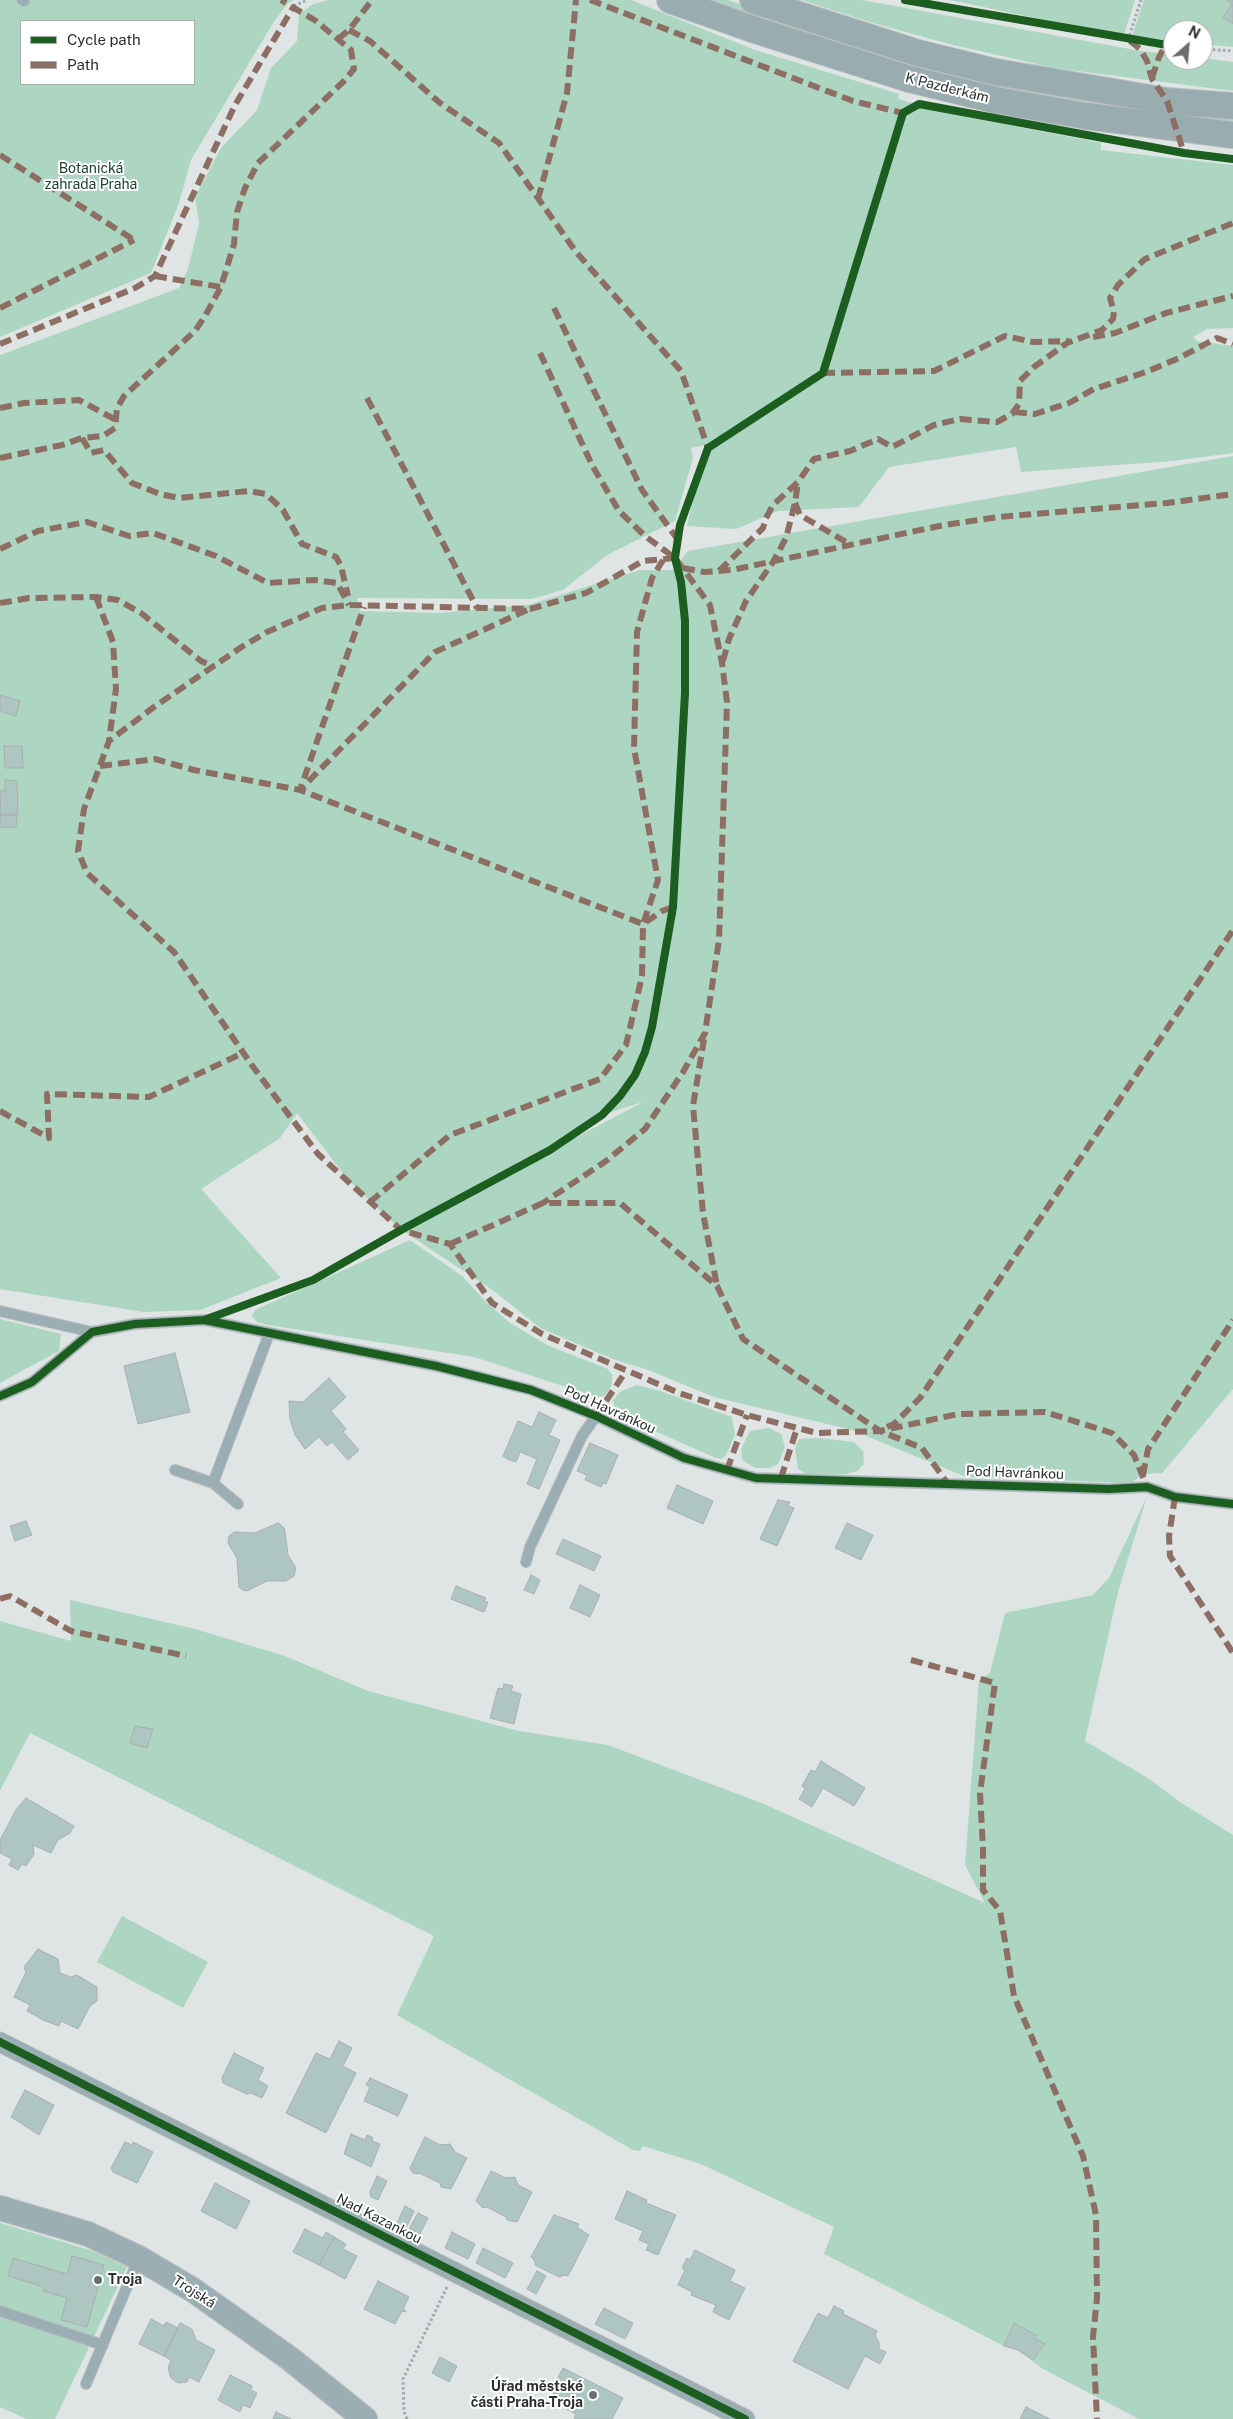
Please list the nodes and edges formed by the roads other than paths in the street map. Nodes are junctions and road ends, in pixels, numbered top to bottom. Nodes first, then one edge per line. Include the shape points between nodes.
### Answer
1 (670, 0) edge
2 (753, 0) edge
3 (1233, 106) edge
4 (1233, 135) edge
5 (0, 1311) edge
6 (92, 1332) junction
7 (269, 1334) junction
8 (0, 1396) edge
9 (596, 1416) junction
10 (175, 1470) dead end
11 (213, 1483) junction
12 (238, 1504) dead end
13 (1233, 1504) edge
14 (526, 1562) dead end
15 (0, 2042) edge
16 (0, 2208) edge
17 (139, 2258) junction
18 (0, 2311) edge
19 (103, 2345) junction
20 (86, 2384) dead end
21 (365, 2419) edge
22 (746, 2419) edge

1 - 4 main road, K Pazderkám via 900,76 995,100 1086,116
2 - 3 main road, K Pazderkám via 918,53 996,72 1167,101
5 - 6 lane, Pod Havránkou
6 - 7 lane, Pod Havránkou via 144,1323 204,1320
6 - 8 lane, Pod Havránkou via 32,1382
7 - 9 lane, Pod Havránkou via 436,1366 522,1387
7 - 11 lane
9 - 13 lane, Pod Havránkou via 684,1458 756,1478 1109,1489 1147,1487 1175,1497
9 - 14 lane via 582,1436
10 - 11 lane
11 - 12 lane
15 - 22 street, Nad Kazankou
16 - 17 street, Trojská via 88,2234
17 - 19 lane
17 - 21 street, Trojská via 193,2290 289,2358
18 - 19 lane
19 - 20 lane

